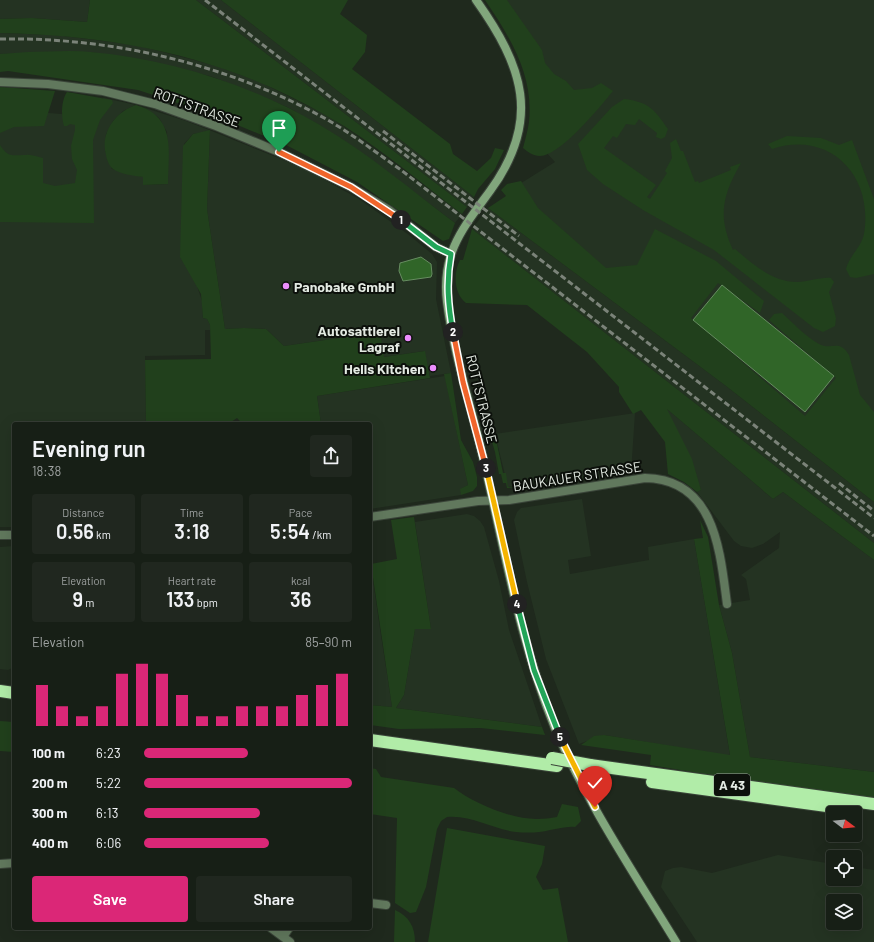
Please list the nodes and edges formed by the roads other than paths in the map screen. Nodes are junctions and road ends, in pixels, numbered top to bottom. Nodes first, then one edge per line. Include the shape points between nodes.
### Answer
1 (476, 0) edge
2 (0, 82) edge
3 (451, 254) junction
4 (494, 501) junction
5 (372, 517) edge
6 (0, 535) edge
7 (12, 535) edge
8 (727, 604) dead end
9 (0, 684) edge
10 (12, 685) edge
11 (0, 691) edge
12 (12, 693) edge
13 (372, 732) edge
14 (372, 740) edge
15 (554, 762) junction
16 (592, 768) junction
17 (874, 804) edge
18 (874, 812) edge
19 (12, 863) edge
20 (0, 864) edge
21 (372, 903) edge
22 (386, 905) dead end
23 (274, 930) edge
24 (287, 939) edge
25 (676, 942) edge

1 - 3 street, ROTTSTRASSE via 500,36 513,63 521,98 520,122 508,161 462,229
2 - 3 street, ROTTSTRASSE via 48,84 110,93 155,104 216,126 279,152 351,187 389,210 436,247
3 - 4 street, ROTTSTRASSE via 446,284 450,314 463,382
4 - 5 street, BAUKAUER STRASSE via 478,501
4 - 8 street, BAUKAUER STRASSE via 645,478 656,478 676,484 695,499 712,526
4 - 25 street, ROTTSTRASSE via 526,640 555,728 595,807
6 - 7 street
9 - 10 highway
11 - 12 highway
13 - 15 highway, A 43
14 - 15 highway, A 43
15 - 16 highway, A 43, bridge
16 - 17 highway, A 43
16 - 18 highway, A 43 via 690,789
19 - 20 street
21 - 22 street
23 - 24 street

